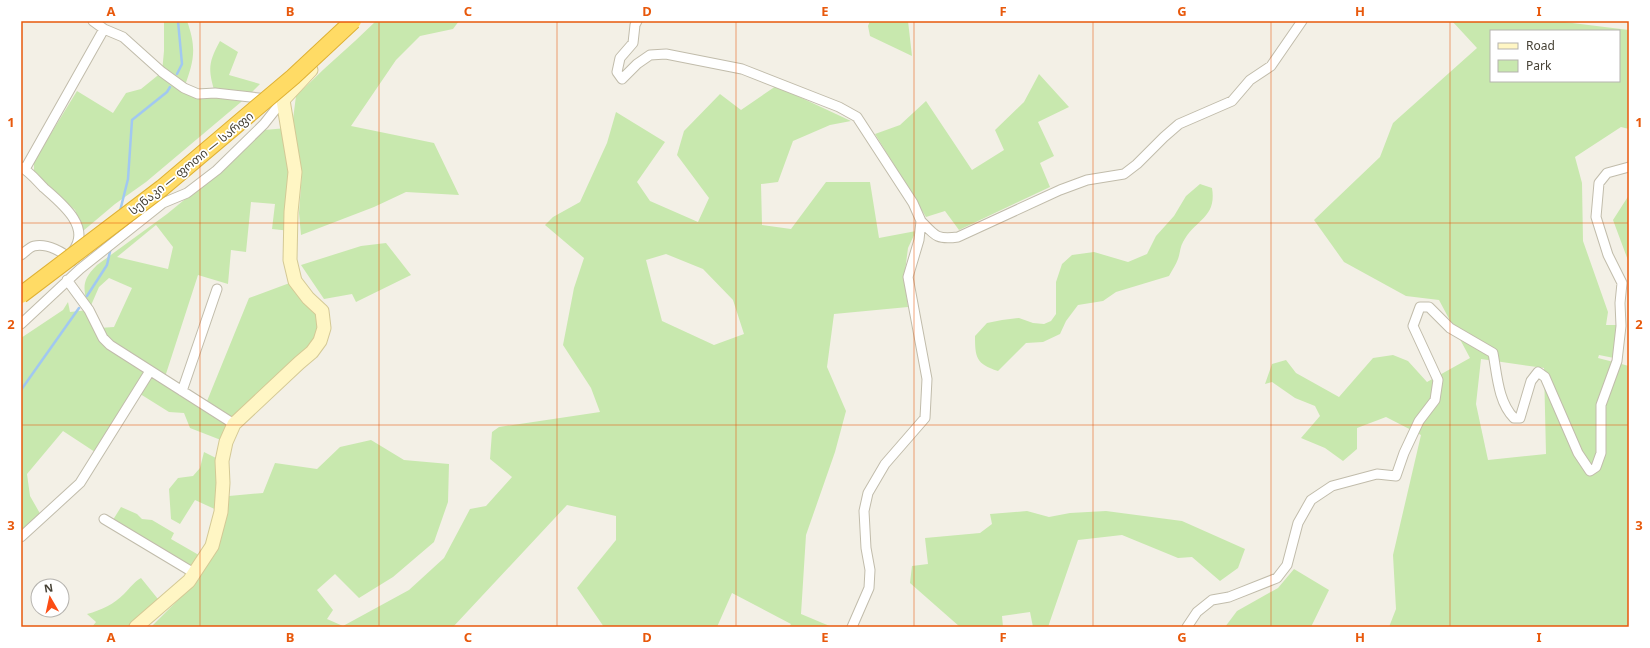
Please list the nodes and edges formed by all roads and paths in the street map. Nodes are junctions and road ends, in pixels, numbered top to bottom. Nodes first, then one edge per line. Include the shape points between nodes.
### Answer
1 (93, 21) edge
2 (342, 21) edge
3 (353, 21) edge
4 (637, 21) edge
5 (1302, 21) edge
6 (104, 28) junction
7 (283, 100) junction
8 (1629, 167) edge
9 (23, 168) edge
10 (921, 221) junction
11 (21, 255) edge
12 (68, 256) junction
13 (80, 269) junction
14 (67, 280) junction
15 (217, 289) dead end
16 (21, 295) edge
17 (21, 324) edge
18 (150, 371) junction
19 (182, 391) junction
20 (234, 424) junction
21 (104, 519) dead end
22 (21, 537) edge
23 (194, 573) junction
24 (136, 627) edge
25 (852, 627) edge
26 (1186, 627) edge

1 - 6 street
2 - 7 street via 316,66
3 - 16 highway, სენაკი — ფოთი — სარფი, bridge via 293,78 162,188
4 - 10 street via 633,43 620,58 617,72 622,79 650,55 666,54 742,69 839,107 857,117 913,203
5 - 10 street via 1271,66 1250,80 1232,101 1180,124 1124,174 1087,180 1060,190 958,237 945,239 935,236
6 - 7 street via 123,37 162,72 184,88 198,94
6 - 9 street
7 - 13 street via 264,124 217,170 187,193 163,203
7 - 20 street via 295,172 290,260 295,282 322,311 324,328 320,341 312,352
8 - 26 street via 1607,173 1599,183 1596,217 1608,255 1622,283 1616,361 1601,405 1600,453 1596,467 1590,471 1578,453 1545,377 1538,372 1531,381 1520,418 1514,418 1506,410 1493,353 1450,328 1429,307 1420,307 1413,326 1438,380 1434,400 1404,452 1396,476 1377,474 1332,486 1310,500 1298,523 1287,565 1277,578 1229,597 1212,600 1197,612
9 - 12 street via 71,212 79,234 78,244
10 - 25 street via 919,240 908,277 927,379 925,418 885,464 868,493 864,511 870,570 869,588
11 - 12 street via 33,246 41,245
12 - 13 street
13 - 14 street
14 - 17 street
14 - 18 street via 89,310 103,338
15 - 19 street
18 - 19 street
18 - 22 street via 80,483
19 - 20 street
20 - 23 street via 226,442 222,461 221,512 212,546
21 - 23 street
23 - 24 street via 189,581

